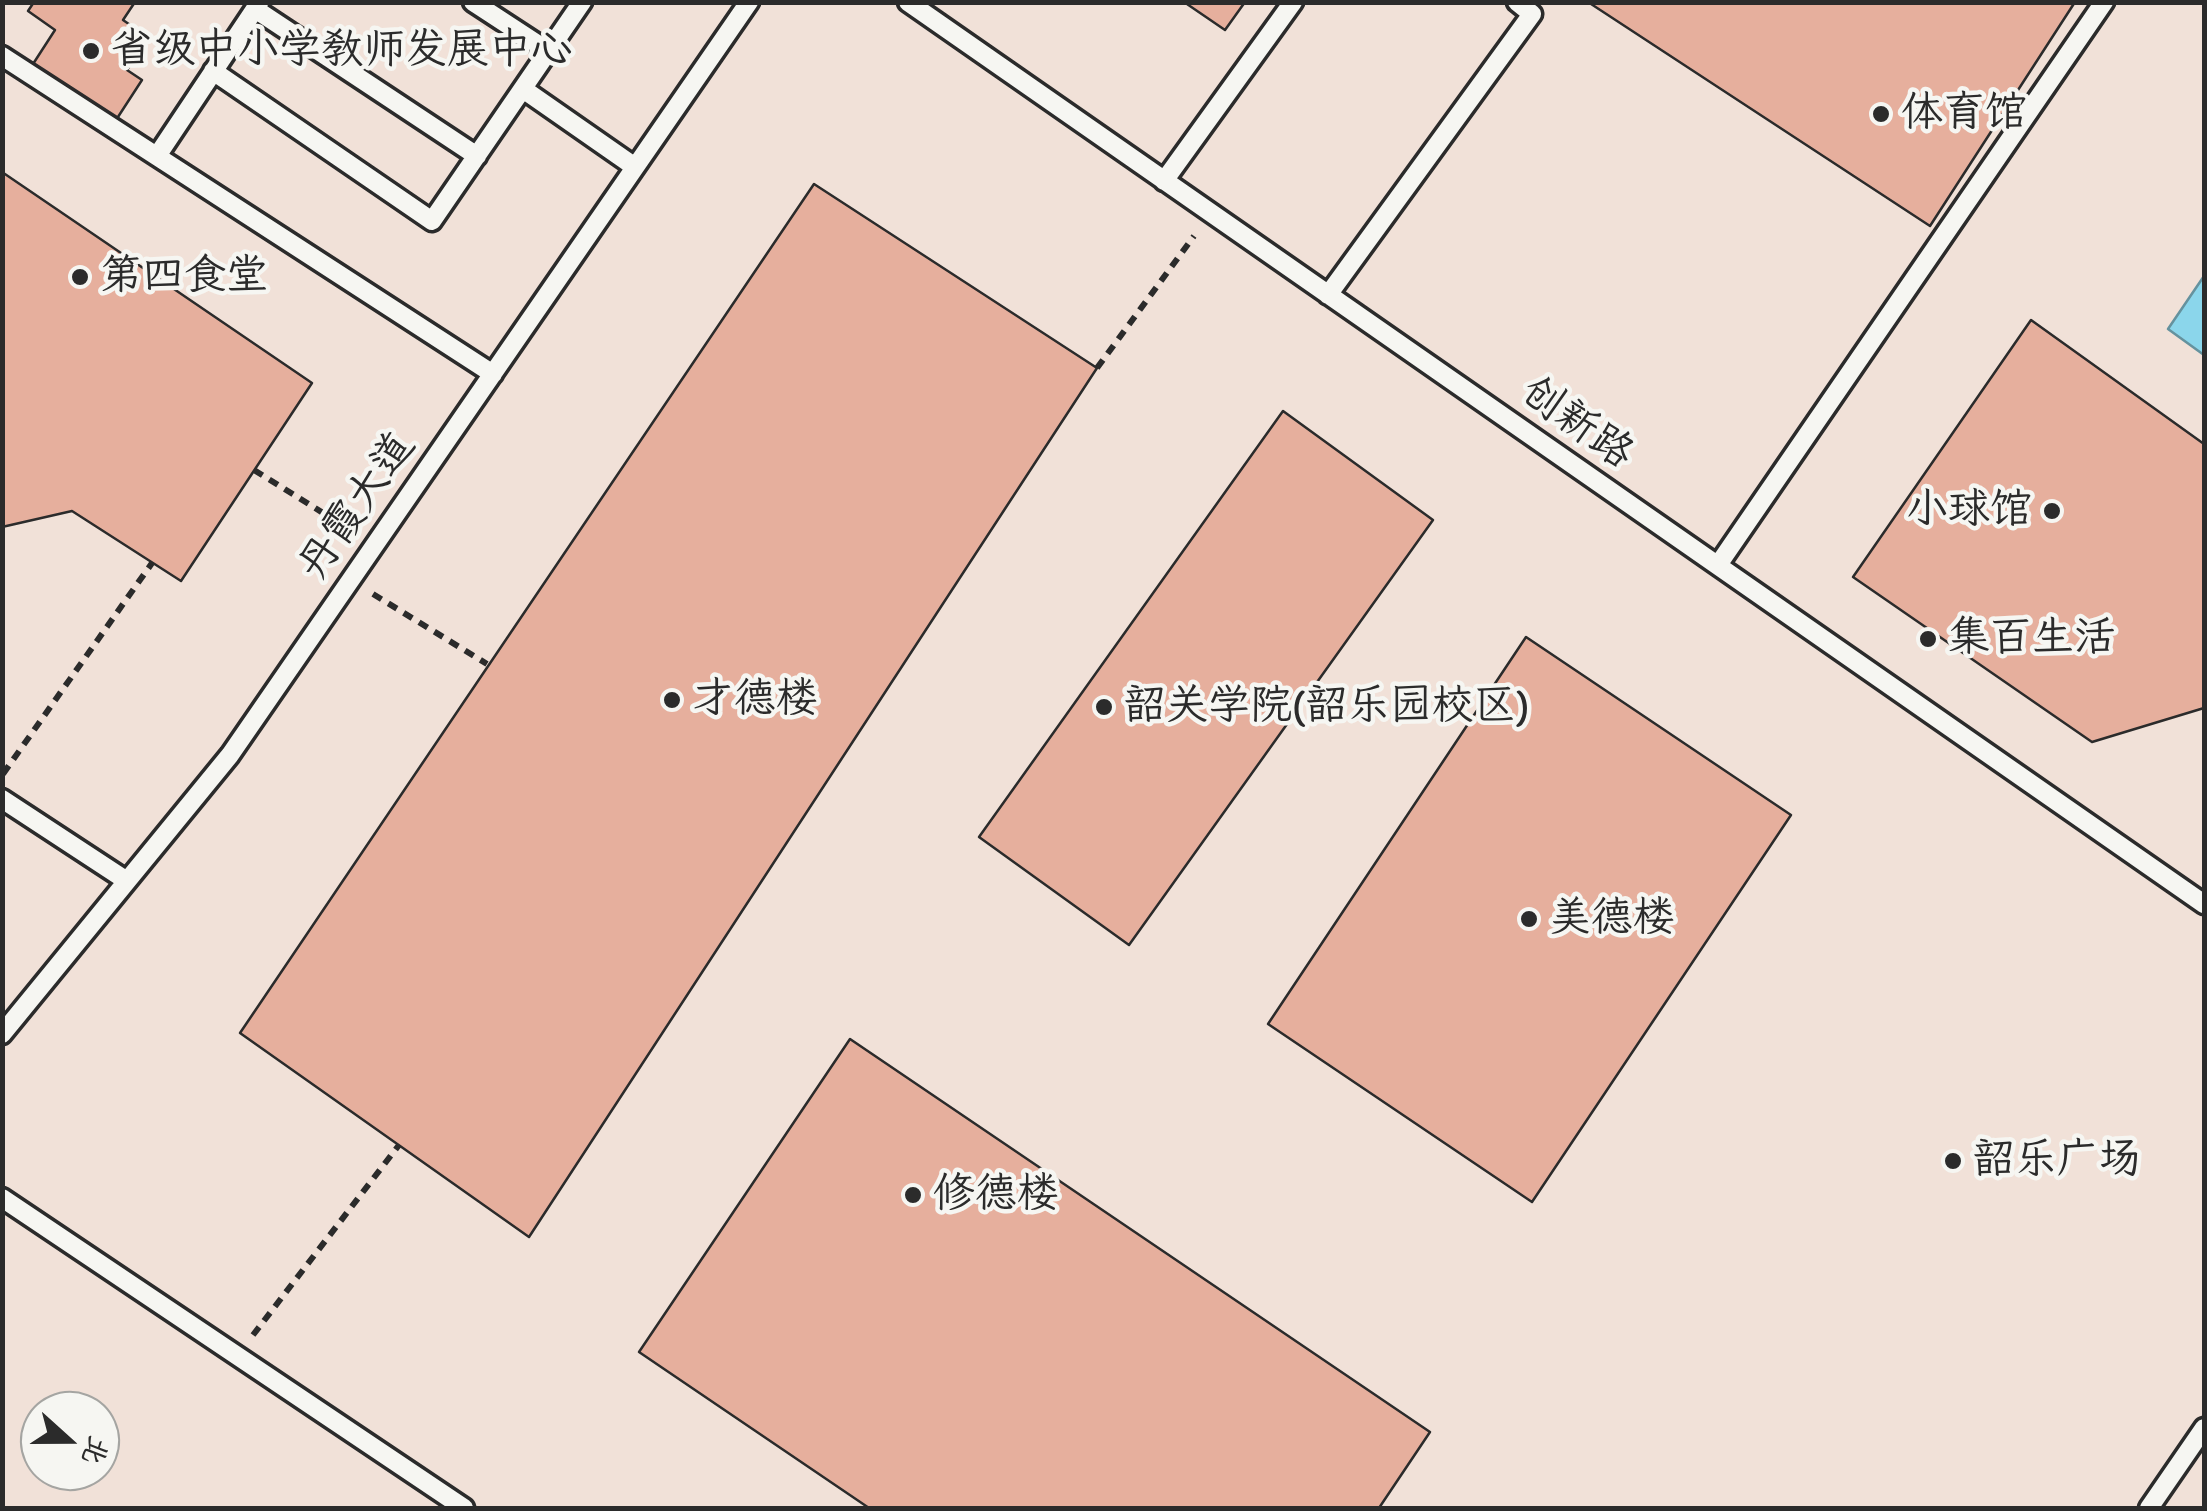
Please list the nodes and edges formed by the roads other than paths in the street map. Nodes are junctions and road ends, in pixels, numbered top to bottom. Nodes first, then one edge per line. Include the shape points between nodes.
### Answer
1 (473, 2) edge
2 (582, 2) edge
3 (749, 2) edge
4 (908, 2) edge
5 (1293, 2) edge
6 (1517, 2) edge
7 (2104, 2) edge
8 (257, 6) edge
9 (548, 51) junction
10 (2, 56) edge
11 (214, 71) junction
12 (523, 89) junction
13 (156, 156) junction
14 (476, 156) junction
15 (635, 167) junction
16 (1164, 181) junction
17 (1328, 295) junction
18 (493, 374) junction
19 (1718, 565) junction
20 (2, 799) edge
21 (126, 881) junction
22 (2204, 904) edge
23 (2, 1034) edge
24 (2, 1198) edge
25 (2204, 1428) edge
26 (464, 1508) edge
27 (2149, 1508) edge

1 - 9 lane
2 - 9 lane
3 - 15 lane, 丹霞大道
4 - 16 lane, 创新路
5 - 16 lane
6 - 17 lane via 1532,14
7 - 19 lane
8 - 11 lane
8 - 14 lane
9 - 12 lane
10 - 13 lane
11 - 13 lane
11 - 14 lane via 432,221
12 - 14 lane
12 - 15 lane
13 - 18 lane
15 - 18 lane, 丹霞大道
16 - 17 lane, 创新路
17 - 19 lane, 创新路
18 - 21 lane, 丹霞大道 via 230,755
19 - 22 lane, 创新路
20 - 21 lane
21 - 23 lane, 丹霞大道
24 - 26 lane
25 - 27 lane

